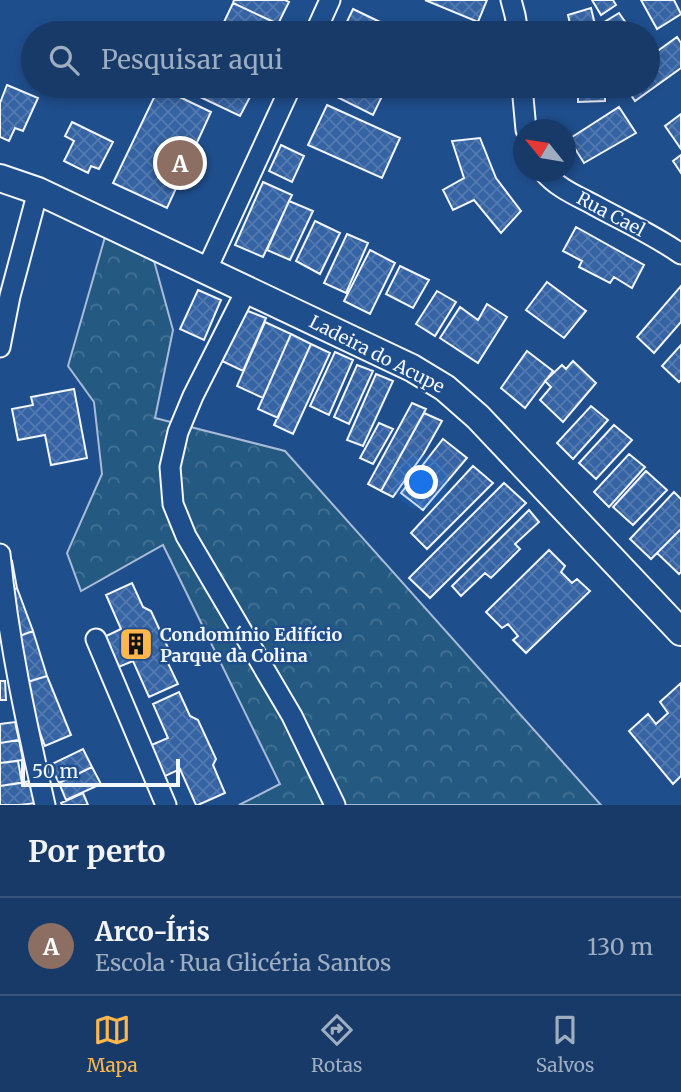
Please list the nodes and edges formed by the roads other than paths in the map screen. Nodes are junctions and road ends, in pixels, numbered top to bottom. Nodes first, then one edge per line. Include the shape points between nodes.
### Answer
1 (330, 0) edge
2 (511, 0) edge
3 (320, 21) edge
4 (517, 21) edge
5 (285, 98) edge
6 (523, 98) edge
7 (525, 119) edge
8 (0, 178) edge
9 (556, 182) edge
10 (38, 191) junction
11 (681, 254) edge
12 (206, 271) junction
13 (247, 289) junction
14 (0, 347) edge
15 (0, 554) edge
16 (681, 632) edge
17 (96, 639) dead end
18 (45, 805) edge
19 (166, 805) edge
20 (335, 805) edge

1 - 3 street
2 - 4 street
5 - 12 street
6 - 7 street
8 - 10 street, Ladeira do Acupe
9 - 11 street, Rua Cael
10 - 12 street, Ladeira do Acupe
10 - 14 street
12 - 13 street, Ladeira do Acupe
13 - 16 street, Ladeira do Acupe via 445,388 478,416
13 - 20 street via 178,432 170,467 173,504 186,536 292,716
15 - 18 street via 19,683
17 - 19 street

